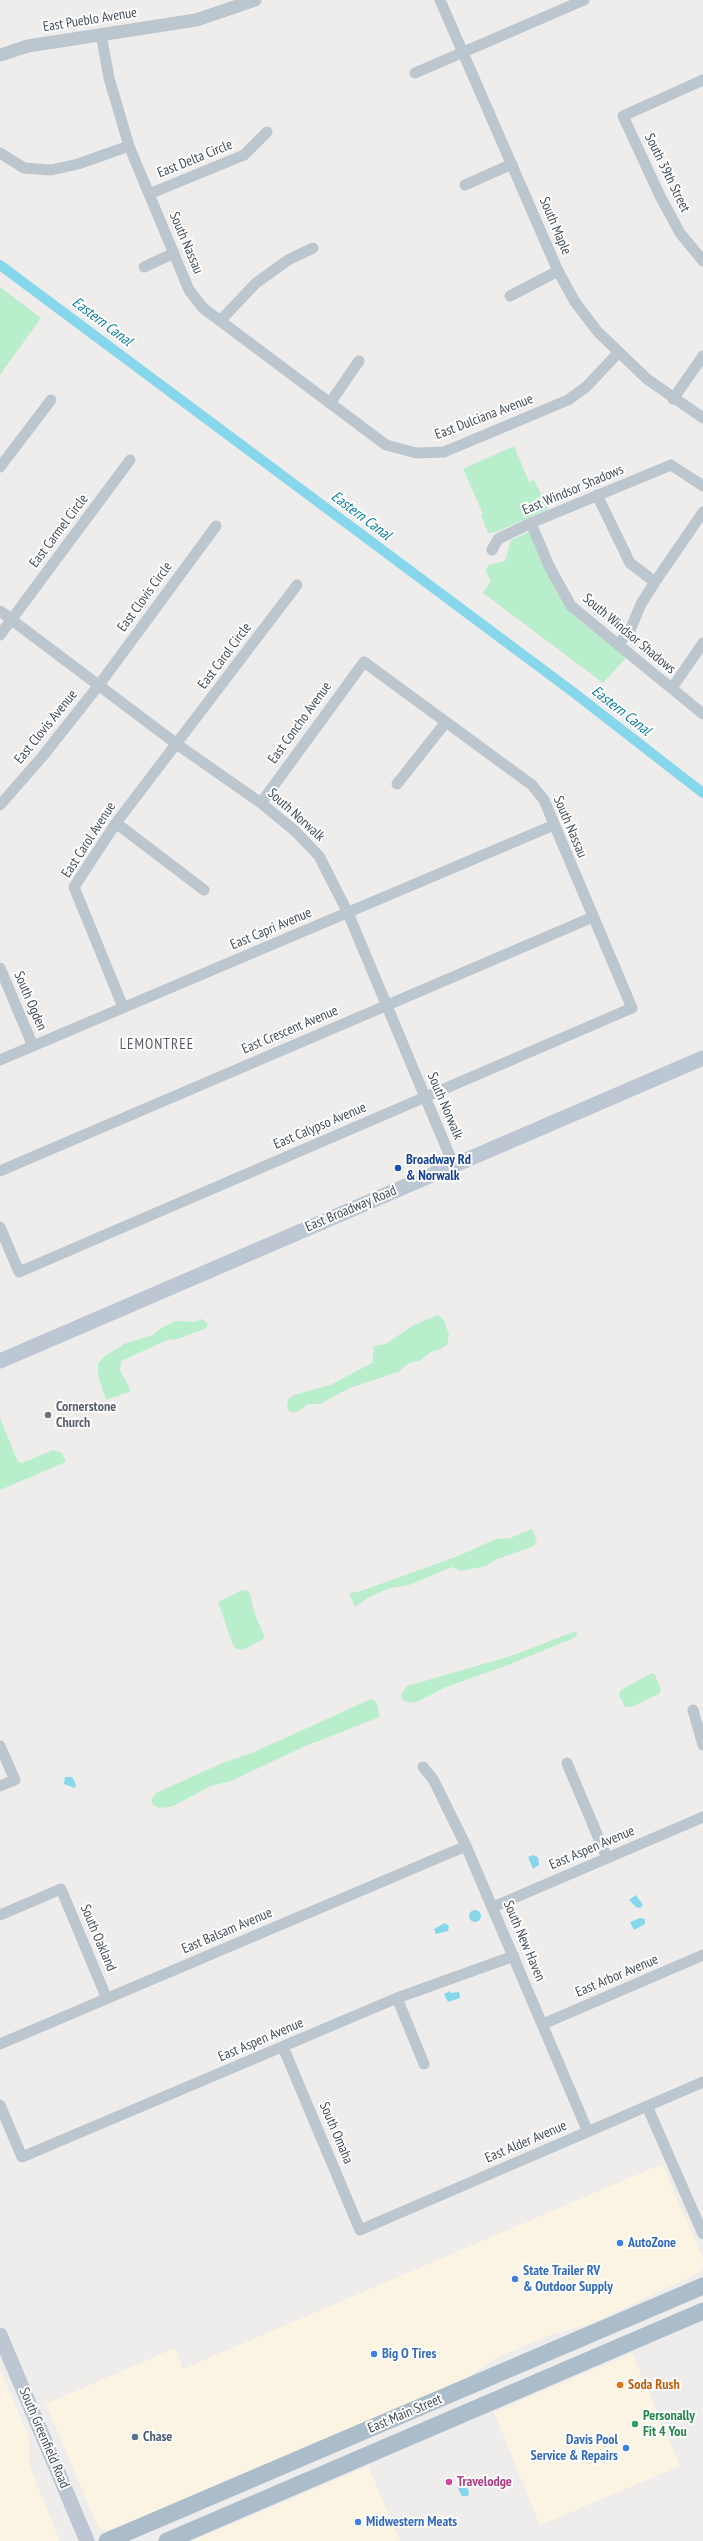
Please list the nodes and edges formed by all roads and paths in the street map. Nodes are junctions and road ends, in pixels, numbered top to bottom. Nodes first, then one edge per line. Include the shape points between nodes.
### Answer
1 (255, 0) edge
2 (440, 0) edge
3 (584, 0) edge
4 (101, 34) junction
5 (463, 52) junction
6 (0, 55) edge
7 (415, 73) dead end
8 (703, 80) edge
9 (266, 132) dead end
10 (129, 146) junction
11 (0, 153) edge
12 (512, 164) junction
13 (465, 185) dead end
14 (149, 194) junction
15 (313, 248) dead end
16 (174, 253) junction
17 (703, 261) edge
18 (144, 267) dead end
19 (558, 271) junction
20 (510, 296) dead end
21 (220, 321) junction
22 (619, 352) junction
23 (703, 356) edge
24 (359, 361) dead end
25 (673, 399) junction
26 (51, 400) dead end
27 (330, 403) junction
28 (703, 418) edge
29 (130, 460) dead end
30 (0, 467) edge
31 (703, 486) edge
32 (597, 495) junction
33 (703, 512) edge
34 (531, 522) junction
35 (216, 526) dead end
36 (492, 550) dead end
37 (655, 582) junction
38 (297, 585) dead end
39 (0, 611) edge
40 (11, 620) junction
41 (0, 635) edge
42 (703, 643) edge
43 (618, 645) junction
44 (364, 662) joint
45 (99, 685) junction
46 (672, 688) junction
47 (703, 714) edge
48 (446, 722) junction
49 (178, 745) junction
50 (397, 784) dead end
51 (261, 803) junction
52 (0, 805) edge
53 (116, 823) junction
54 (554, 825) junction
55 (204, 890) dead end
56 (348, 913) junction
57 (593, 918) junction
58 (0, 968) edge
59 (387, 1005) junction
60 (122, 1008) junction
61 (632, 1008) joint
62 (33, 1046) junction
63 (703, 1058) edge
64 (0, 1060) edge
65 (424, 1098) junction
66 (454, 1166) junction
67 (0, 1171) edge
68 (0, 1227) edge
69 (0, 1361) edge
70 (693, 1710) dead end
71 (703, 1745) edge
72 (0, 1746) edge
73 (567, 1763) dead end
74 (423, 1767) dead end
75 (0, 1786) edge
76 (703, 1817) edge
77 (466, 1846) junction
78 (607, 1858) junction
79 (493, 1907) junction
80 (0, 1915) edge
81 (703, 1955) edge
82 (514, 1956) junction
83 (397, 1998) junction
84 (106, 1999) junction
85 (543, 2024) junction
86 (0, 2044) edge
87 (283, 2047) junction
88 (424, 2064) dead end
89 (703, 2082) edge
90 (0, 2105) edge
91 (647, 2106) junction
92 (588, 2132) junction
93 (360, 2230) joint
94 (703, 2234) edge
95 (703, 2286) edge
96 (703, 2311) edge
97 (0, 2335) edge
98 (87, 2541) edge
99 (107, 2541) edge
100 (167, 2541) edge

1 - 4 street, East Pueblo Avenue via 196,20
2 - 5 street, South Maple
3 - 5 street
4 - 6 street, East Pueblo Avenue via 28,46
4 - 10 street, South Nassau via 109,78
5 - 7 street
5 - 12 street, South Maple
8 - 17 street, South 39th Street via 623,116 680,233
9 - 14 street, East Delta Circle via 244,155
10 - 11 street via 78,164 51,170 24,168
10 - 14 street, South Nassau
12 - 13 street
12 - 19 street, South Maple
14 - 16 street, South Nassau
15 - 21 street via 288,260 256,283
16 - 18 street
16 - 21 street, South Nassau via 189,290 203,308
19 - 20 street
19 - 22 street, South Maple via 575,302 598,332
21 - 27 street, South Nassau
22 - 25 street, South Maple via 647,380
22 - 27 street, East Dulciana Avenue via 586,387 568,400 444,452 416,453 386,445
23 - 25 street
24 - 27 street
25 - 28 street, South Maple
26 - 30 street
29 - 40 street, East Carmel Circle
31 - 32 street, East Windsor Shadows via 671,465
32 - 34 street, East Windsor Shadows
32 - 37 street via 630,563
33 - 37 street
34 - 36 street, East Windsor Shadows via 498,539
34 - 43 street, South Windsor Shadows via 549,566 571,606
35 - 45 street, East Clovis Circle
37 - 43 street
38 - 49 street, East Carol Circle
39 - 40 street, South Norwalk
40 - 41 street, East Carmel Circle
40 - 45 street, South Norwalk
42 - 46 street
43 - 46 street, South Windsor Shadows
44 - 48 street, South Nassau
44 - 51 street, East Concho Avenue
45 - 49 street, South Norwalk
45 - 52 street, East Clovis Avenue
46 - 47 street, South Windsor Shadows
48 - 50 street
48 - 54 street, South Nassau via 532,785 544,800
49 - 51 street, South Norwalk
49 - 53 street, East Carol Avenue
51 - 56 street, South Norwalk via 295,831 319,856
53 - 55 street
53 - 60 street, East Carol Avenue via 74,887
54 - 56 street, East Capri Avenue
54 - 57 street, South Nassau
56 - 59 street, South Norwalk
56 - 60 street, East Capri Avenue
57 - 59 street, East Crescent Avenue
57 - 61 street, South Nassau
58 - 62 street, South Ogden
59 - 65 street, South Norwalk
59 - 67 street, East Crescent Avenue
60 - 62 street, East Capri Avenue
61 - 65 street, East Calypso Avenue
62 - 64 street, East Capri Avenue
63 - 66 main road, East Broadway Road
65 - 66 street, South Norwalk
65 - 68 street, East Calypso Avenue via 20,1272
66 - 69 main road, East Broadway Road
70 - 71 street
72 - 75 street via 14,1780
73 - 78 street
74 - 77 street, South New Haven via 433,1779
76 - 78 street, East Aspen Avenue
77 - 79 street, South New Haven
77 - 84 street, East Balsam Avenue
78 - 79 street, East Aspen Avenue
79 - 82 street, South New Haven
80 - 84 street, South Oakland via 61,1889
81 - 85 street, East Arbor Avenue
82 - 83 street, East Aspen Avenue
82 - 85 street, South New Haven
83 - 87 street, East Aspen Avenue
83 - 88 street
84 - 86 street, East Balsam Avenue
85 - 92 street, South New Haven
87 - 90 street, East Aspen Avenue via 22,2157
87 - 93 street, South Omaha
89 - 91 street, East Alder Avenue
91 - 92 street, East Alder Avenue
91 - 94 street
92 - 93 street, East Alder Avenue
95 - 99 main road, East Main Street
96 - 100 main road, East Main Street
97 - 98 main road, South Greenfield Road

